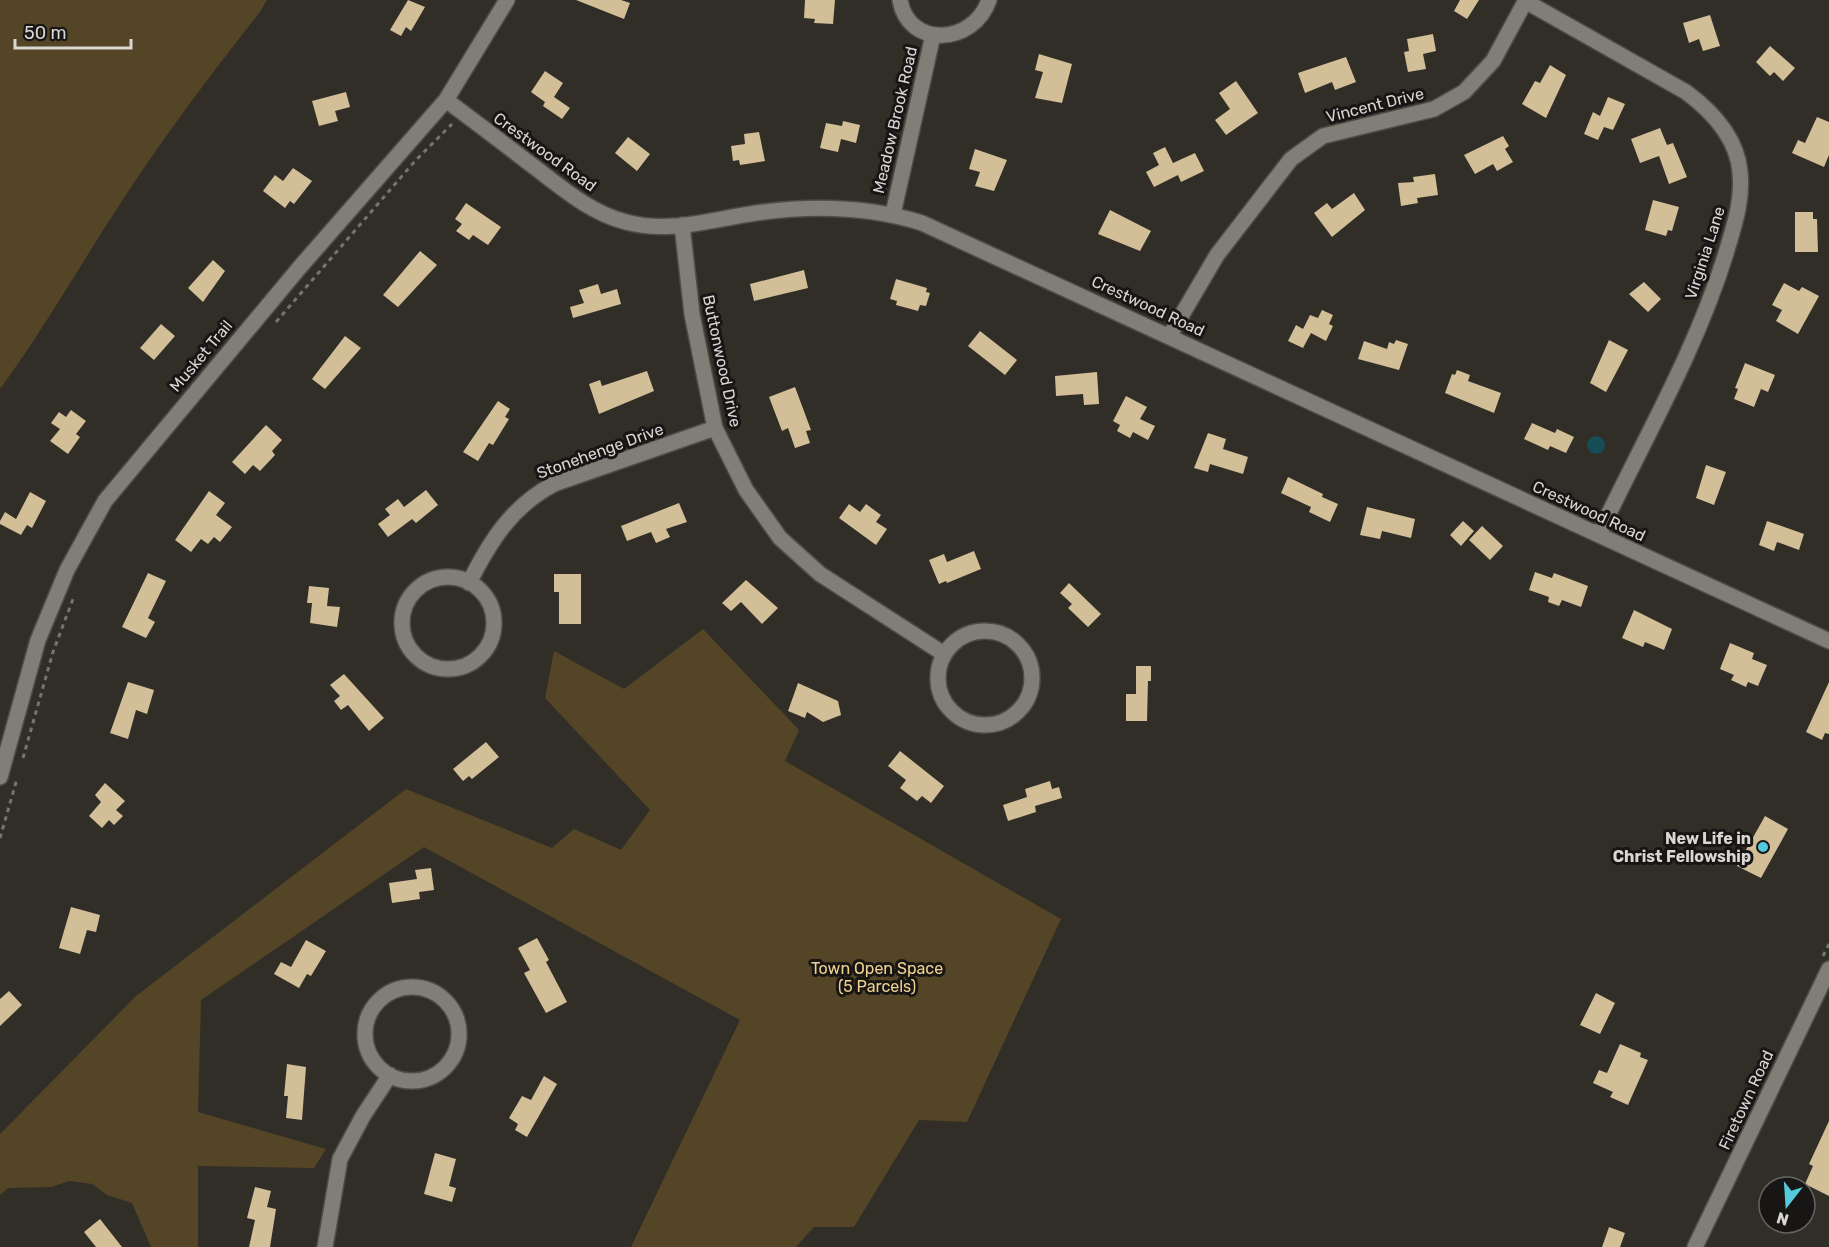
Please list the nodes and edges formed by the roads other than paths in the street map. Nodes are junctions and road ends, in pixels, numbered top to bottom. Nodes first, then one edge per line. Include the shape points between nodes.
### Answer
1 (507, 0) edge
2 (900, 0) edge
3 (989, 0) edge
4 (1525, 0) edge
5 (933, 35) junction
6 (446, 100) junction
7 (893, 214) junction
8 (681, 225) junction
9 (1170, 335) junction
10 (715, 428) junction
11 (1599, 534) junction
12 (469, 583) junction
13 (1829, 641) edge
14 (944, 654) junction
15 (0, 777) edge
16 (1829, 969) edge
17 (390, 1075) junction
18 (325, 1247) edge
19 (1695, 1247) edge

1 - 6 street, Musket Trail
2 - 5 street, Meadow Brook Road via 908,18
3 - 5 street, Meadow Brook Road via 976,24 948,36
4 - 9 street, Vincent Drive via 1493,61 1464,92 1434,109 1323,136 1292,159 1217,255
4 - 11 street, Virginia Lane via 1700,102 1727,134 1740,171 1737,216 1696,334
5 - 7 street, Meadow Brook Road
6 - 8 street, Crestwood Road via 604,215 652,226
6 - 15 street, Musket Trail via 105,501 67,570 38,640
7 - 8 street, Crestwood Road via 814,208
7 - 9 street, Crestwood Road via 922,223
8 - 10 street, Buttonwood Drive via 692,314
9 - 11 street, Crestwood Road
10 - 12 street, Stonehenge Drive via 532,495 488,544
10 - 14 street, Buttonwood Drive via 746,490 780,538 820,574
11 - 13 street, Crestwood Road
12 - 12 street via 490,604 494,619 487,648 463,667 433,667 420,660 406,642 401,620 405,605 413,592 432,580 455,578
14 - 14 street via 938,686 954,714 968,723 1001,723 1026,703 1032,688 1027,656 1002,634 969,633
16 - 19 street, Firetown Road
17 - 17 street via 378,1066 368,1047 366,1025 370,1011 380,1000 406,987 437,994 449,1005 458,1026 456,1050 448,1064 421,1080
17 - 18 street via 340,1159

